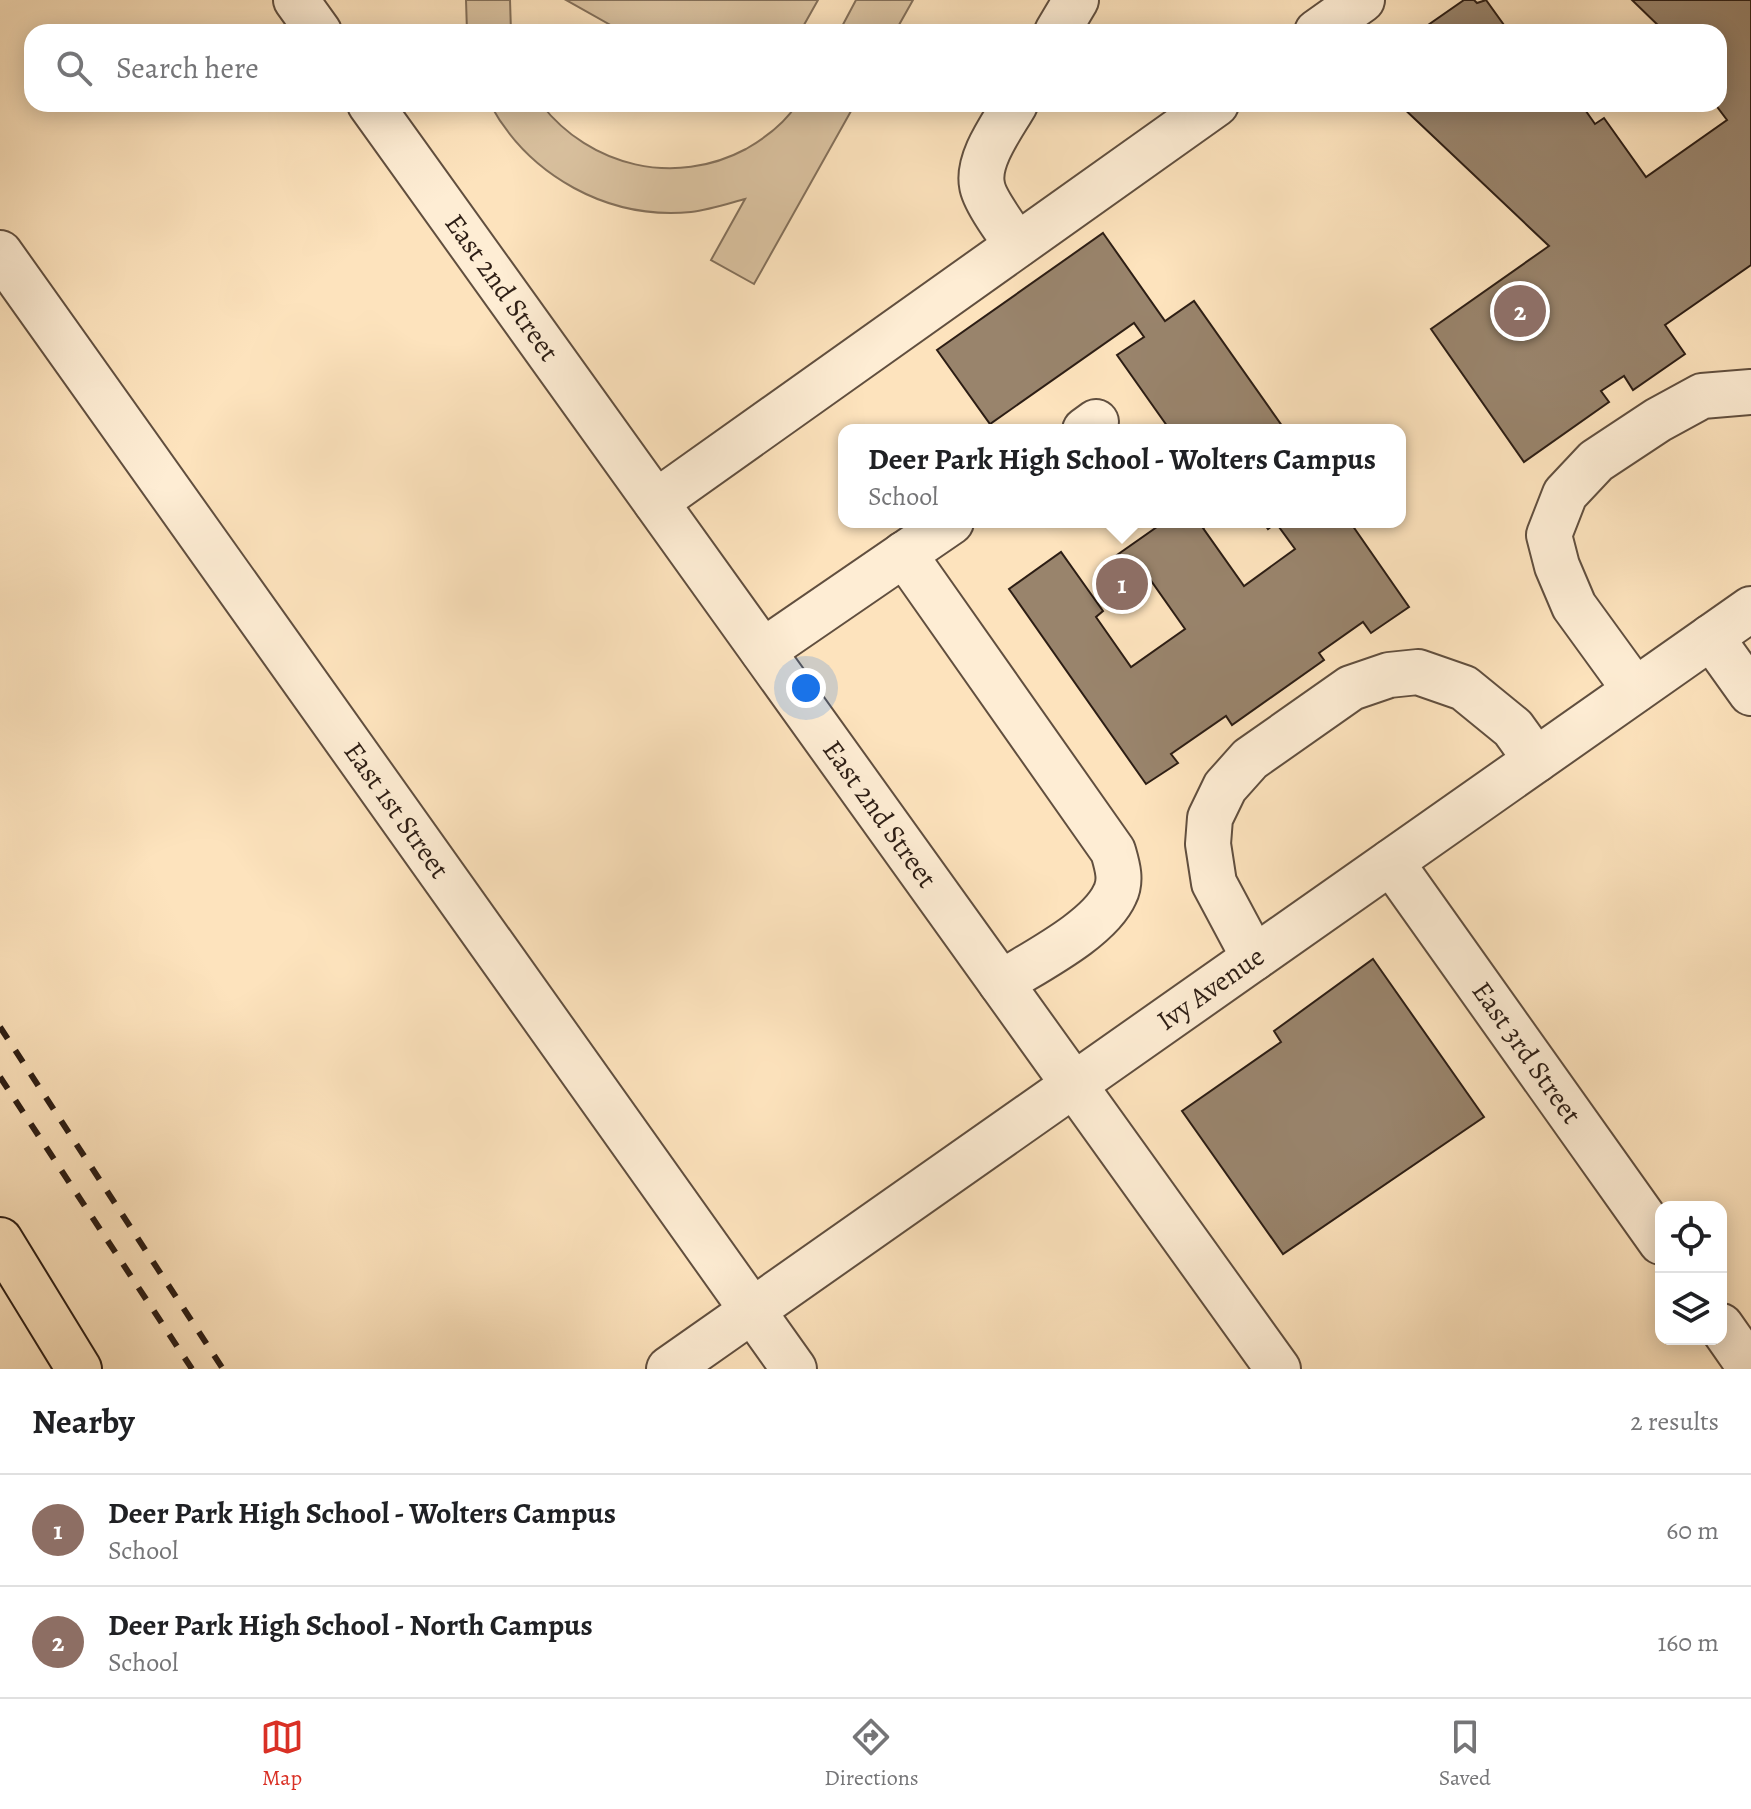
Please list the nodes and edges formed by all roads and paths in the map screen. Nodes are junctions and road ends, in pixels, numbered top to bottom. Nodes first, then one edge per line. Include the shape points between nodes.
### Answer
1 (296, 0) edge
2 (1076, 0) edge
3 (1362, 0) edge
4 (313, 24) edge
5 (1062, 24) edge
6 (1328, 24) edge
7 (376, 112) edge
8 (1010, 112) edge
9 (1205, 112) edge
10 (1017, 245) junction
11 (0, 253) edge
12 (1751, 392) edge
13 (656, 502) junction
14 (942, 528) edge
15 (904, 554) junction
16 (1751, 609) edge
17 (1711, 637) junction
18 (763, 651) junction
19 (1635, 690) junction
20 (1751, 693) edge
21 (1536, 760) junction
22 (1391, 862) junction
23 (1254, 958) junction
24 (1001, 983) junction
25 (1074, 1085) junction
26 (1655, 1234) edge
27 (0, 1240) edge
28 (752, 1311) junction
29 (1727, 1335) edge
30 (79, 1369) edge
31 (669, 1369) edge
32 (794, 1369) edge
33 (1278, 1369) edge
34 (1751, 1369) edge

1 - 4 street
2 - 5 street
3 - 6 street
7 - 13 street, East 2nd Street
8 - 10 street via 986,154 982,185
9 - 10 street
10 - 13 street
11 - 28 street, East 1st Street
12 - 19 street via 1702,396 1596,461 1565,494 1549,535 1574,606
13 - 18 street, East 2nd Street
14 - 15 street
15 - 18 street
15 - 24 street via 1113,851 1119,871 1116,893 1102,912
16 - 17 street, Ivy Avenue
17 - 19 street, Ivy Avenue
17 - 20 street
18 - 24 street, East 2nd Street
19 - 21 street, Ivy Avenue
21 - 22 street, Ivy Avenue
21 - 23 street via 1513,728 1464,688 1418,672 1351,688 1250,759 1225,787 1210,818 1214,883
22 - 23 street, Ivy Avenue
22 - 26 street, East 3rd Street
23 - 25 street, Ivy Avenue
24 - 25 street, East 2nd Street
25 - 28 street, Ivy Avenue
25 - 33 street, East 2nd Street
27 - 30 main road
28 - 31 street, Ivy Avenue
28 - 32 street, East 1st Street
29 - 34 street

